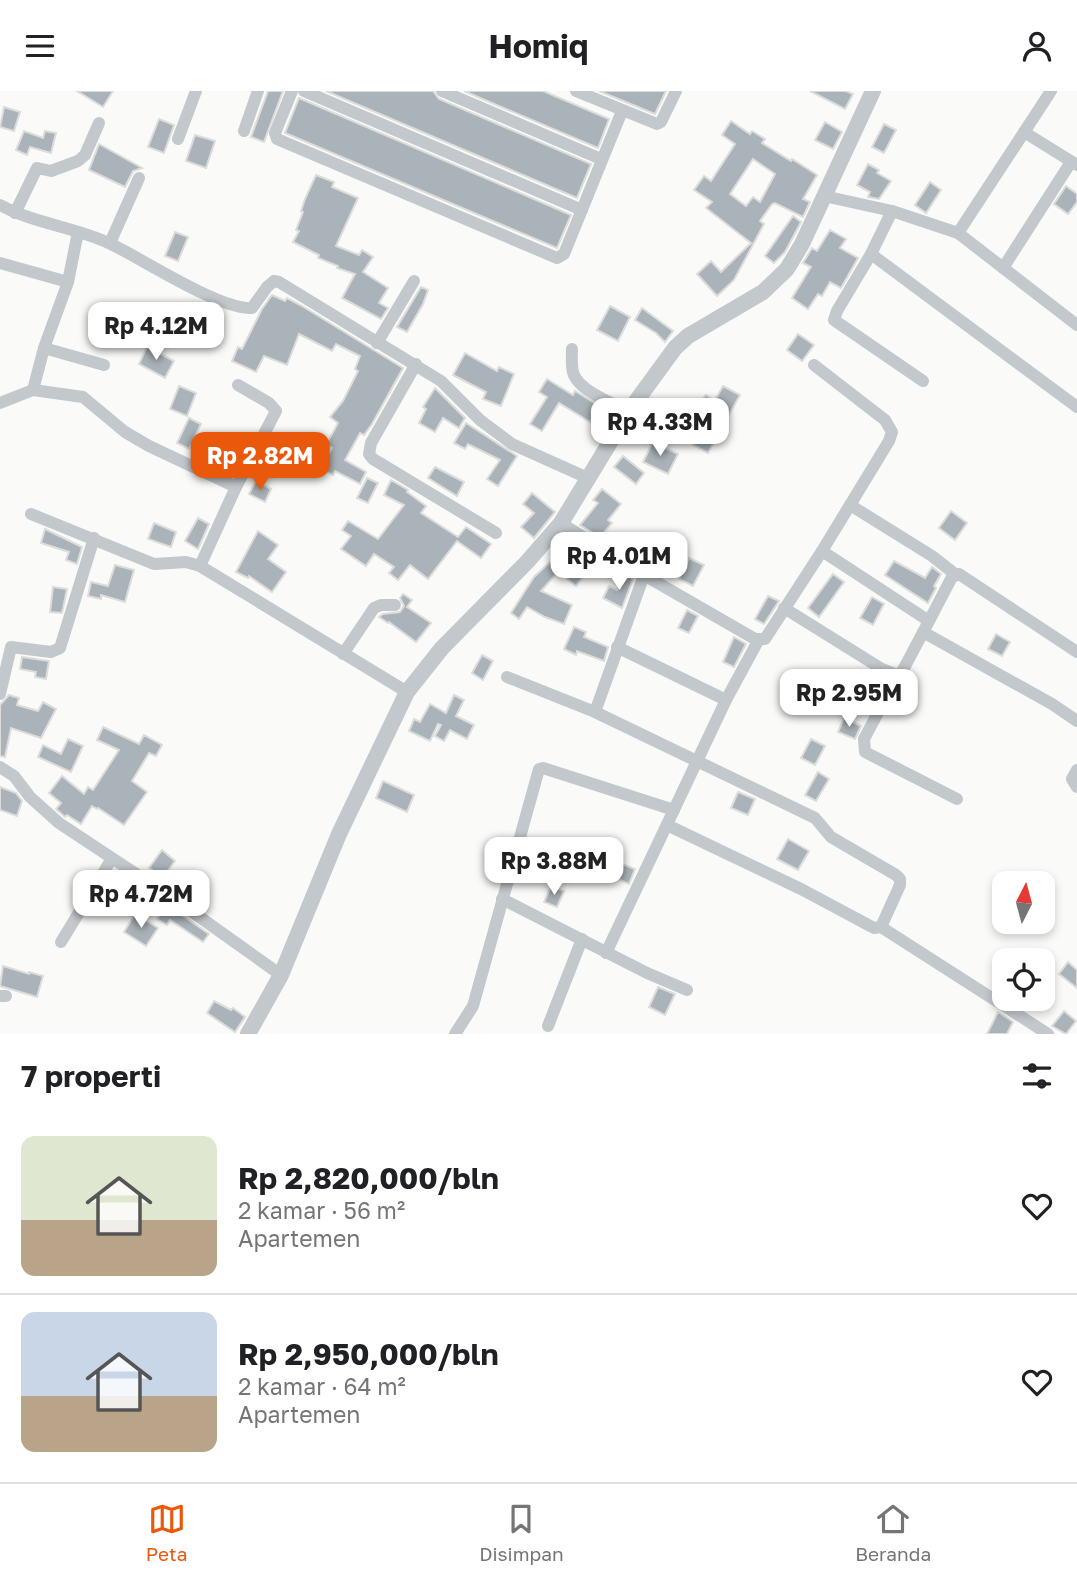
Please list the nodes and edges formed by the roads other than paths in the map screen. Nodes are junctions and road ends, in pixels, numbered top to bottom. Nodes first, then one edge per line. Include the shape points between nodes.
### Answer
1 (196, 91) edge
2 (258, 91) edge
3 (292, 91) edge
4 (304, 91) edge
5 (442, 91) edge
6 (576, 91) edge
7 (676, 91) edge
8 (873, 91) edge
9 (1051, 91) edge
10 (622, 111) junction
11 (99, 123) dead end
12 (244, 131) dead end
13 (1024, 132) junction
14 (178, 139) dead end
15 (601, 159) junction
16 (1074, 163) edge
17 (139, 178) dead end
18 (824, 196) junction
19 (0, 205) edge
20 (582, 210) junction
21 (892, 211) junction
22 (15, 213) junction
23 (78, 232) junction
24 (958, 233) junction
25 (110, 243) junction
26 (871, 254) junction
27 (0, 263) edge
28 (1003, 268) junction
29 (414, 281) dead end
30 (68, 282) junction
31 (1077, 325) edge
32 (377, 342) junction
33 (44, 348) junction
34 (572, 349) dead end
35 (416, 364) junction
36 (104, 365) dead end
37 (814, 365) dead end
38 (923, 381) dead end
39 (238, 385) dead end
40 (33, 390) junction
41 (0, 403) edge
42 (1077, 407) edge
43 (629, 411) junction
44 (590, 479) junction
45 (236, 487) junction
46 (850, 505) junction
47 (32, 514) dead end
48 (561, 523) junction
49 (496, 533) dead end
50 (94, 538) junction
51 (822, 551) junction
52 (200, 566) junction
53 (955, 574) junction
54 (644, 575) junction
55 (395, 605) dead end
56 (784, 608) junction
57 (926, 626) junction
58 (758, 641) junction
59 (617, 647) junction
60 (1077, 652) edge
61 (343, 654) junction
62 (898, 675) junction
63 (507, 677) dead end
64 (1, 690) edge
65 (407, 692) junction
66 (726, 700) junction
67 (595, 712) junction
68 (1077, 721) edge
69 (697, 762) junction
70 (0, 767) edge
71 (1077, 770) edge
72 (1077, 786) edge
73 (957, 799) dead end
74 (674, 810) junction
75 (667, 825) junction
76 (111, 860) junction
77 (502, 899) junction
78 (881, 927) junction
79 (582, 939) junction
80 (61, 942) dead end
81 (606, 953) junction
82 (281, 975) junction
83 (687, 990) dead end
84 (548, 1026) dead end
85 (248, 1034) edge
86 (455, 1034) edge
87 (1048, 1034) edge

1 - 14 street
2 - 12 street
3 - 20 street via 275,133 277,139 557,258 565,254
4 - 20 street
5 - 15 street
6 - 10 street
7 - 10 street via 659,124
8 - 18 street
9 - 13 street
10 - 15 street
11 - 22 street via 78,161 51,171 37,168
13 - 16 street
13 - 24 street
15 - 20 street
16 - 28 street
17 - 25 street
18 - 21 street
18 - 43 street via 787,269 763,292 674,348
19 - 22 street
21 - 24 street
21 - 26 street
22 - 23 street
23 - 25 street
23 - 30 street
24 - 28 street
25 - 32 street via 228,305 252,308 267,287 279,282
26 - 38 street via 836,311 835,321
26 - 42 street
27 - 30 street
28 - 31 street
29 - 32 street
30 - 33 street
32 - 35 street
33 - 36 street
33 - 40 street
34 - 43 street via 572,372 577,380 595,395
35 - 44 street via 512,444
35 - 49 street via 369,454
37 - 46 street via 891,429 889,441
39 - 45 street via 276,411
40 - 41 street
40 - 45 street via 83,397 125,432
43 - 44 street
44 - 48 street
45 - 52 street
46 - 51 street
46 - 53 street
47 - 50 street
48 - 54 street
48 - 65 street via 442,647
50 - 52 street via 154,565 186,562
50 - 64 street via 60,648 51,652 11,647
51 - 56 street
51 - 57 street
52 - 61 street
53 - 57 street
53 - 60 street
54 - 58 street
54 - 59 street
55 - 61 street via 381,605 372,611
56 - 58 street via 765,639
56 - 62 street
57 - 62 street
57 - 68 street
58 - 66 street
59 - 66 street
59 - 67 street
61 - 65 street
62 - 73 street via 864,739 865,752
63 - 67 street
65 - 82 street
66 - 69 street
67 - 69 street
69 - 74 street
69 - 78 street via 815,818 831,837 898,877 900,885
70 - 76 street via 58,823
71 - 72 street via 1072,779
74 - 75 street
74 - 77 street via 541,768
75 - 78 street via 870,926
75 - 81 street
76 - 80 street
76 - 82 street
77 - 79 street
77 - 86 street via 472,1006
78 - 87 street
79 - 81 street
79 - 84 street
81 - 83 street
82 - 85 street

